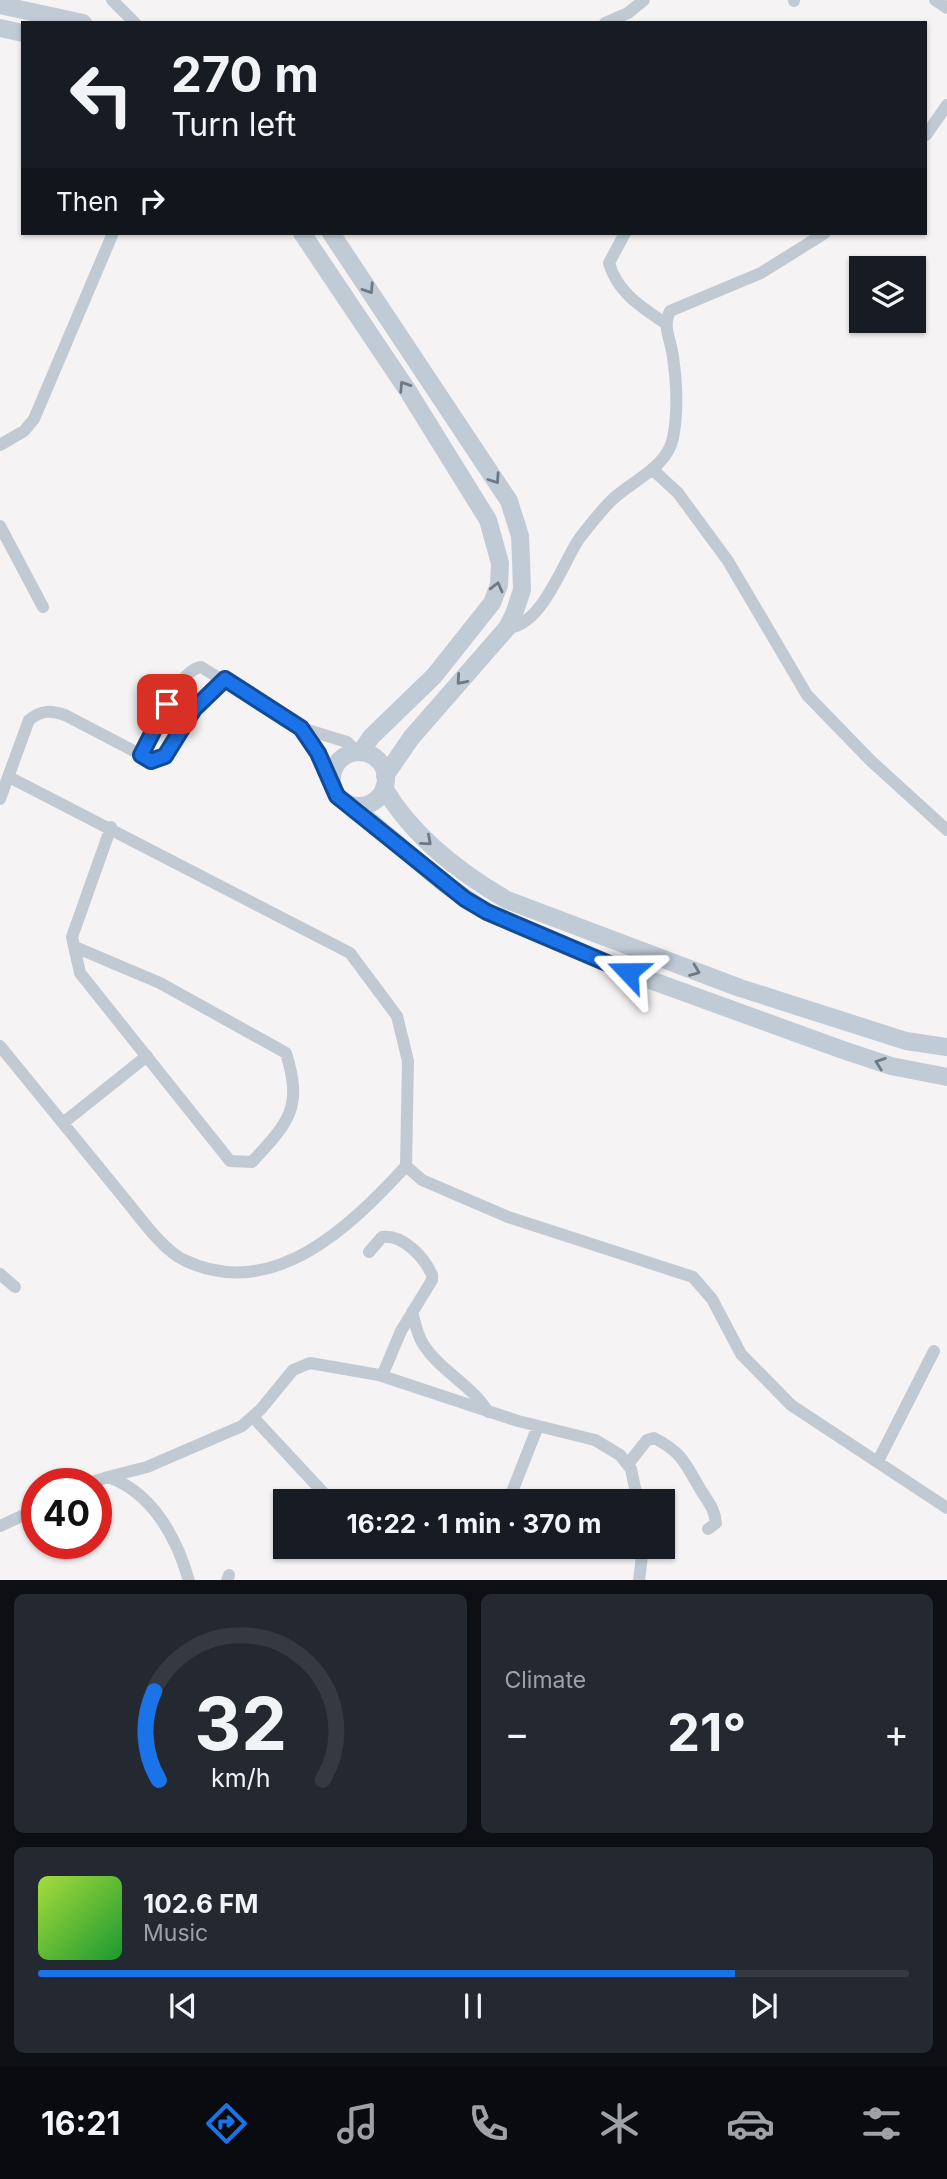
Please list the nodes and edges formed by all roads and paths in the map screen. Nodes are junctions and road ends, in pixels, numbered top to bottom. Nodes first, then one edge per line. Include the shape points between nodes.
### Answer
1 (112, 0) edge
2 (644, 0) edge
3 (934, 0) edge
4 (0, 5) edge
5 (947, 8) edge
6 (74, 21) edge
7 (133, 21) edge
8 (610, 21) edge
9 (0, 28) edge
10 (21, 33) edge
11 (945, 114) edge
12 (927, 134) edge
13 (112, 235) edge
14 (303, 235) edge
15 (332, 235) edge
16 (624, 235) edge
17 (822, 235) edge
18 (665, 323) junction
19 (0, 445) edge
20 (652, 469) junction
21 (0, 526) edge
22 (43, 607) dead end
23 (508, 628) junction
24 (225, 679) junction
25 (301, 728) junction
26 (359, 752) junction
27 (141, 755) junction
28 (9, 777) junction
29 (331, 780) junction
30 (385, 782) junction
31 (0, 799) edge
32 (351, 805) junction
33 (111, 827) junction
34 (947, 830) edge
35 (75, 947) junction
36 (0, 1046) edge
37 (947, 1047) edge
38 (147, 1056) junction
39 (947, 1077) edge
40 (63, 1123) junction
41 (406, 1166) junction
42 (369, 1252) dead end
43 (0, 1274) edge
44 (15, 1287) dead end
45 (412, 1312) junction
46 (934, 1351) dead end
47 (382, 1376) junction
48 (488, 1412) junction
49 (253, 1417) junction
50 (538, 1426) junction
51 (878, 1461) junction
52 (628, 1464) junction
53 (112, 1476) edge
54 (112, 1479) edge
55 (320, 1489) edge
56 (513, 1489) edge
57 (635, 1489) edge
58 (947, 1508) edge
59 (21, 1516) edge
60 (0, 1526) edge
61 (708, 1529) dead end
62 (642, 1559) edge
63 (189, 1580) edge
64 (639, 1580) edge

1 - 7 street
2 - 8 street
3 - 5 street
4 - 6 street
9 - 10 street
11 - 12 street
13 - 19 street via 34,419
26 -> 14 street via 434,676 492,603 500,563 488,520
15 -> 23 street via 509,501 520,536 522,590
16 - 18 street via 609,263 612,276 639,305
17 - 18 street via 761,273 678,306
18 - 20 street via 677,395 673,439
20 - 23 street via 610,502 524,624
20 - 34 street via 678,493 728,561 807,695
21 - 22 street
23 -> 30 street via 411,738
24 - 25 street
24 - 27 street via 194,709 165,756 155,762
24 - 27 street via 201,667 187,672
25 - 26 street via 347,742
25 - 29 street
26 - 29 street via 338,761
26 - 30 street via 380,762
27 - 28 street via 50,710 29,720
28 - 31 street
28 - 33 street
29 - 32 street via 337,796
30 - 32 street via 371,803
30 -> 37 street via 403,819 480,884 507,900 740,988 906,1041
39 -> 32 street via 891,1066 830,1045 628,972 487,912 446,885
33 - 35 street via 72,937
33 - 41 street via 350,953 397,1016 408,1061
35 - 38 street via 80,972
35 - 38 street via 160,983 286,1053 295,1083 291,1113 252,1162 230,1161
36 - 40 street
38 - 40 street
40 - 41 street via 175,1254 219,1271 261,1269 298,1258 340,1233
41 - 51 street via 422,1180 508,1217 693,1278 712,1299 741,1354 791,1405
42 - 45 street via 387,1236 412,1248 428,1265 432,1279
43 - 44 street
45 - 47 street
45 - 48 street via 421,1342
46 - 51 street
47 - 48 street
47 - 49 street via 300,1365
48 - 50 street
49 - 53 street via 202,1444
49 - 55 street
50 - 52 street via 595,1440
50 - 56 street
51 - 58 street
52 - 57 street
52 - 61 street via 647,1440 654,1437 669,1446 687,1463 715,1510 716,1523
54 - 63 street via 136,1492 163,1520
59 - 60 street
62 - 64 street

